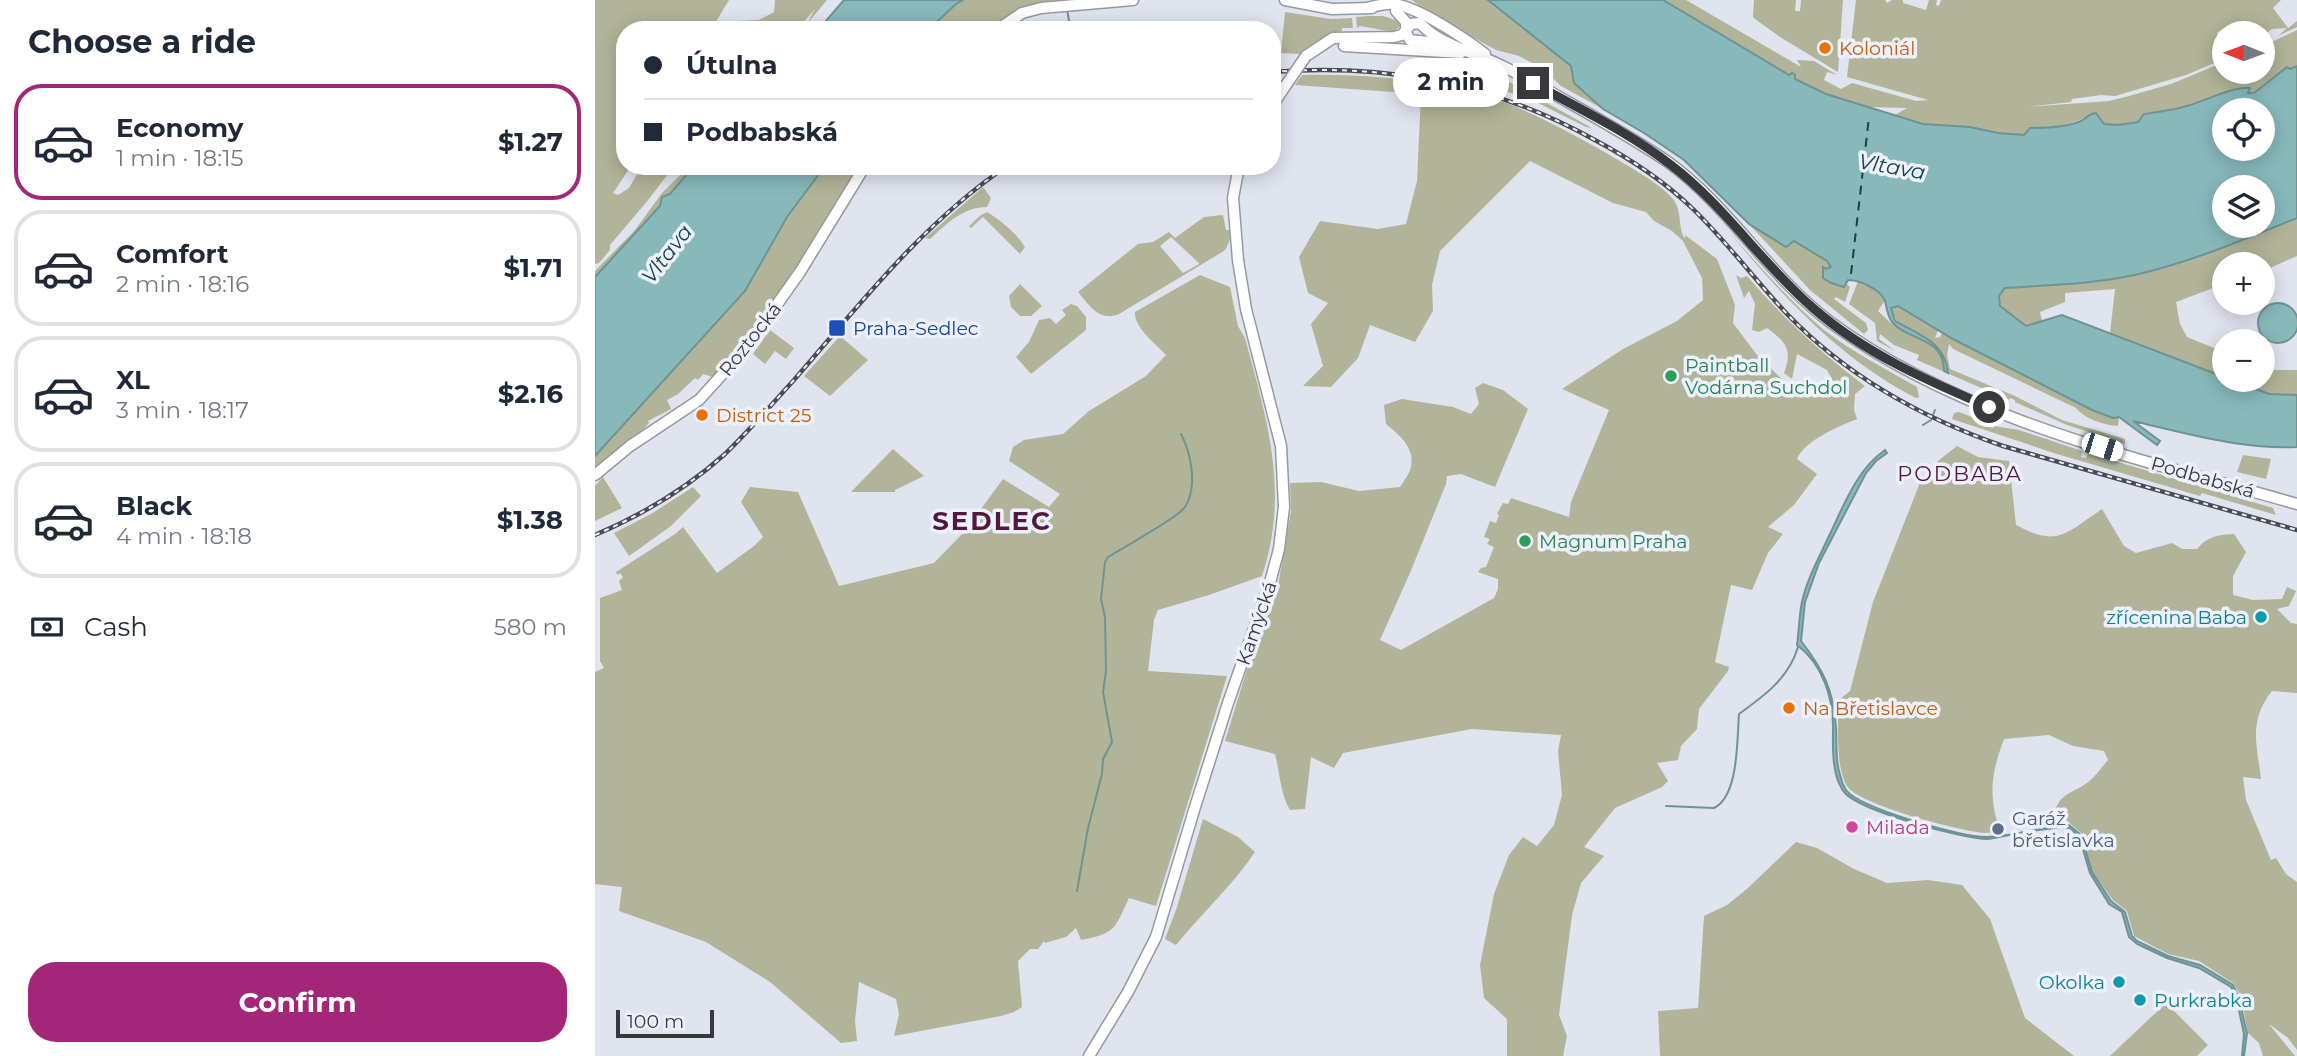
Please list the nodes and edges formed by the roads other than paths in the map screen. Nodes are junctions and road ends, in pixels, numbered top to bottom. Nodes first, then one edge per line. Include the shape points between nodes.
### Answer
1 (1133, 0) edge
2 (1285, 0) edge
3 (1367, 8) junction
4 (1396, 11) junction
5 (1010, 21) edge
6 (1422, 25) junction
7 (1407, 29) junction
8 (1415, 41) junction
9 (1344, 46) junction
10 (1310, 52) junction
11 (1461, 53) junction
12 (1476, 55) junction
13 (1499, 64) junction
14 (1281, 92) edge
15 (859, 175) edge
16 (1237, 175) edge
17 (595, 475) edge
18 (2297, 504) edge
19 (1089, 1056) edge

1 - 5 main road via 1041,8
2 - 3 main road via 1332,9
3 - 4 main road
3 - 13 main road via 1392,4 1406,8 1473,44
4 - 6 main road
4 - 7 main road via 1405,19
6 - 7 main road via 1414,22
6 - 8 main road via 1425,36
6 - 12 main road, Podbabská
7 - 8 main road via 1407,36
7 - 10 main road via 1394,37 1333,38
8 - 9 main road
8 - 11 main road, Podbabská
9 - 10 main road
9 - 11 main road
10 - 14 main road, bridge
11 - 12 main road, Podbabská
12 - 13 main road, Podbabská
13 - 18 main road, Podbabská via 1669,163 1702,191 1813,308 1892,362 2040,427
15 - 17 main road, Roztocká via 747,347 698,400
16 - 19 main road, Kamýcká via 1233,198 1238,260 1281,446 1284,507 1279,549 1156,937

